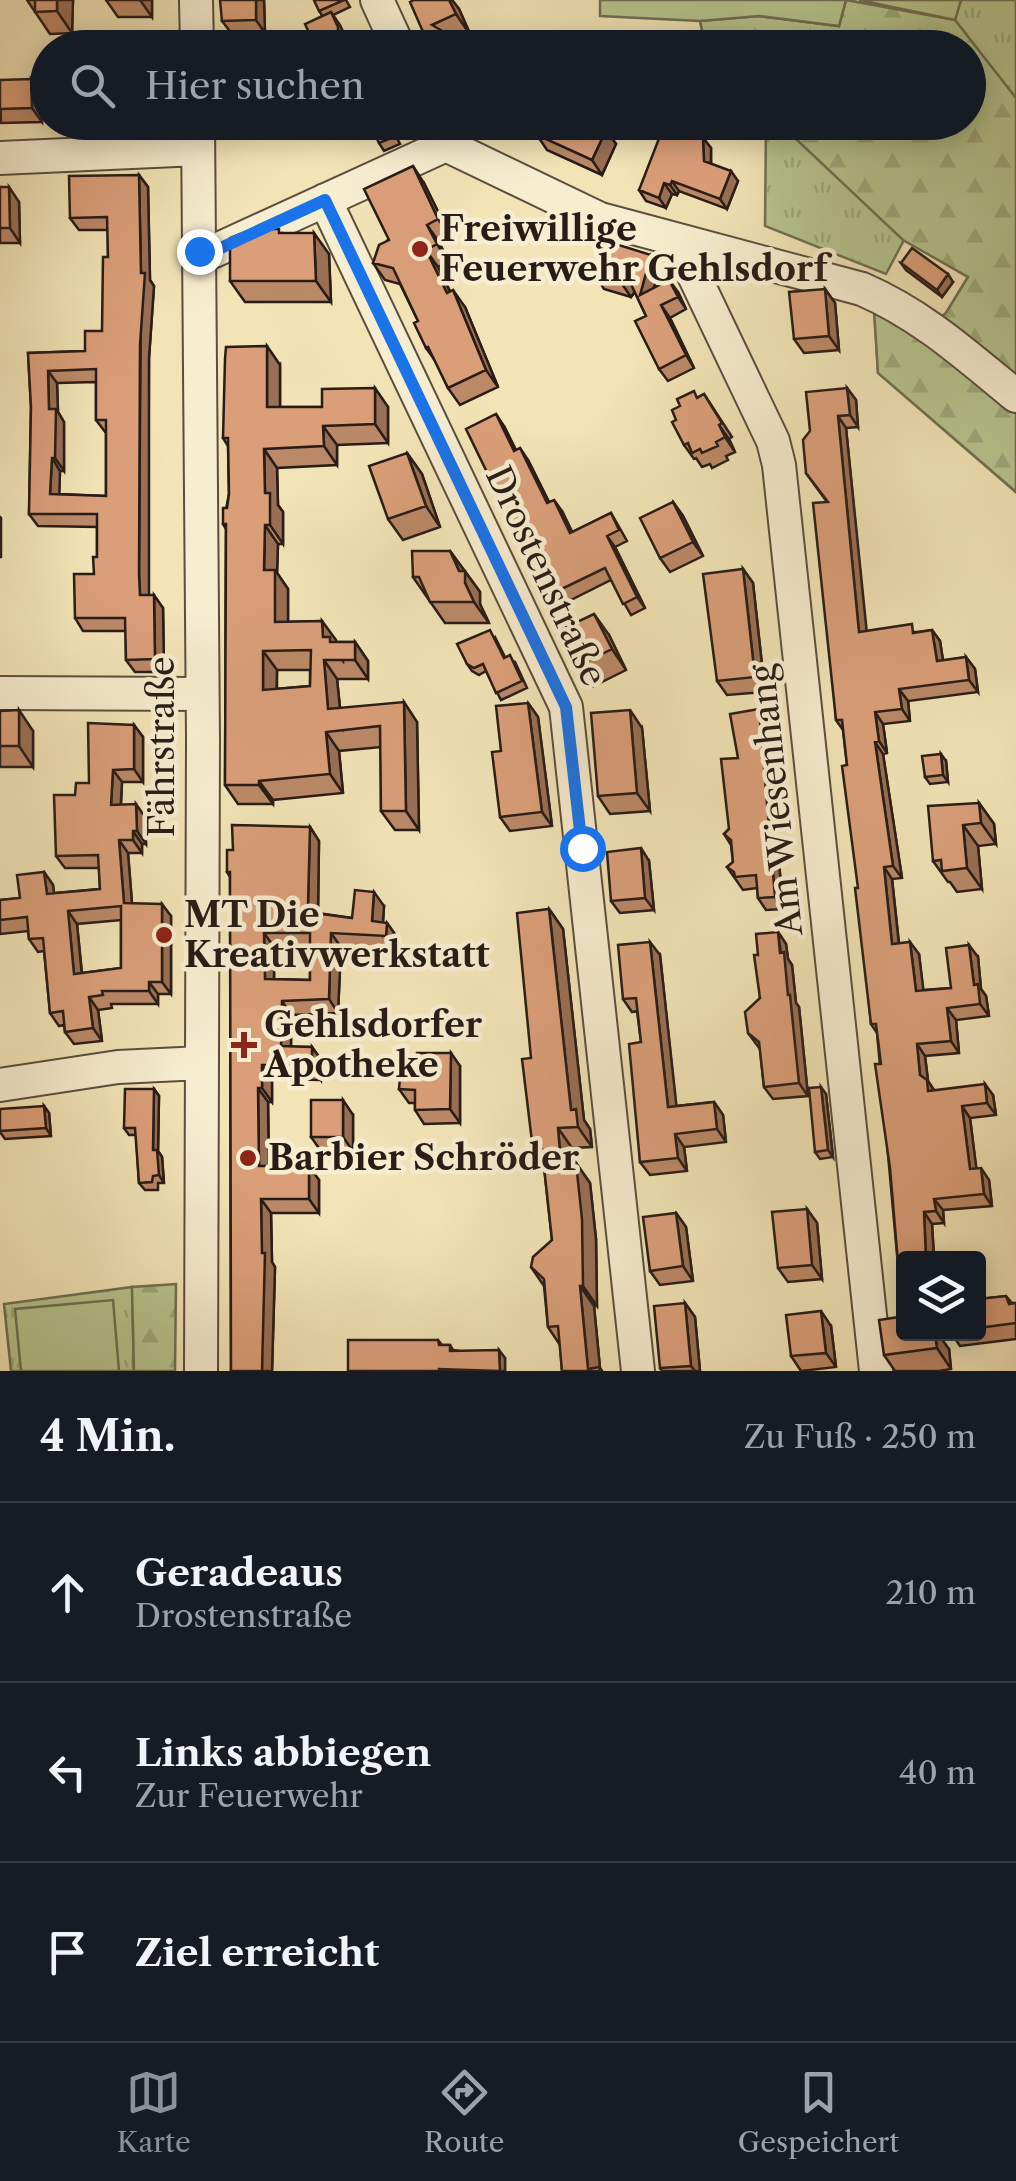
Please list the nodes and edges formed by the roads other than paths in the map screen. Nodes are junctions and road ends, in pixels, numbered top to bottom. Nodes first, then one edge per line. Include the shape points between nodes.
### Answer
1 (196, 0) edge
2 (377, 0) edge
3 (197, 30) edge
4 (391, 30) edge
5 (162, 140) edge
6 (198, 140) edge
7 (430, 140) edge
8 (451, 140) edge
9 (0, 158) edge
10 (325, 200) junction
11 (678, 242) junction
12 (199, 251) junction
13 (1016, 396) edge
14 (0, 692) edge
15 (202, 694) junction
16 (202, 1063) junction
17 (0, 1085) edge
18 (201, 1371) edge
19 (638, 1371) edge
20 (876, 1371) edge

1 - 3 street
2 - 4 street
5 - 9 street
6 - 12 street, Fährstraße
7 - 10 street
8 - 11 street via 600,219
10 - 12 street via 212,252
10 - 19 street, Drostenstraße via 566,707
11 - 13 street via 893,302
11 - 20 street, Am Wiesenhang via 779,465
12 - 15 street, Fährstraße
14 - 15 street
15 - 16 street, Fährstraße
16 - 17 street via 118,1067
16 - 18 street, Fährstraße

